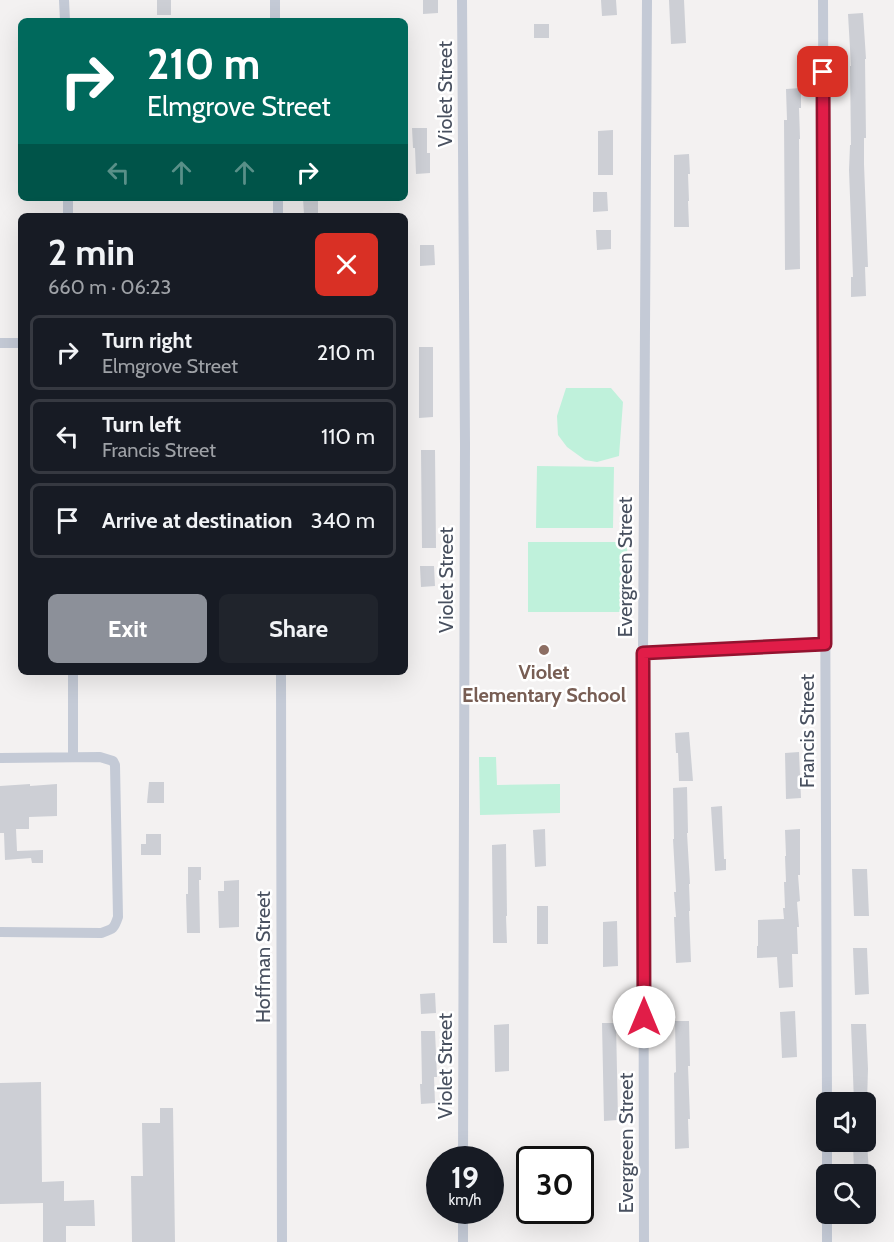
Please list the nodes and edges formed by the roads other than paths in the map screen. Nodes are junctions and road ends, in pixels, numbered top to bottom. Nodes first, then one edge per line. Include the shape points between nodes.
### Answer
1 (64, 0) edge
2 (275, 0) edge
3 (462, 0) edge
4 (647, 0) edge
5 (823, 0) edge
6 (65, 18) edge
7 (275, 18) edge
8 (0, 343) edge
9 (18, 343) edge
10 (825, 644) junction
11 (643, 653) junction
12 (73, 675) edge
13 (281, 675) edge
14 (74, 756) junction
15 (0, 758) edge
16 (0, 932) edge
17 (827, 1092) edge
18 (463, 1146) edge
19 (463, 1224) edge
20 (827, 1224) edge
21 (282, 1242) edge
22 (463, 1242) edge
23 (644, 1242) edge
24 (827, 1242) edge

1 - 6 street
2 - 7 street
3 - 18 street, Violet Street
4 - 11 street, Evergreen Street
5 - 10 street, Francis Street
8 - 9 street
10 - 11 street
10 - 17 street, Francis Street
11 - 23 street, Evergreen Street
12 - 14 street
13 - 21 street, Hoffman Street
14 - 15 street
14 - 16 street via 100,757 115,765 115,926 101,933
19 - 22 street
20 - 24 street

